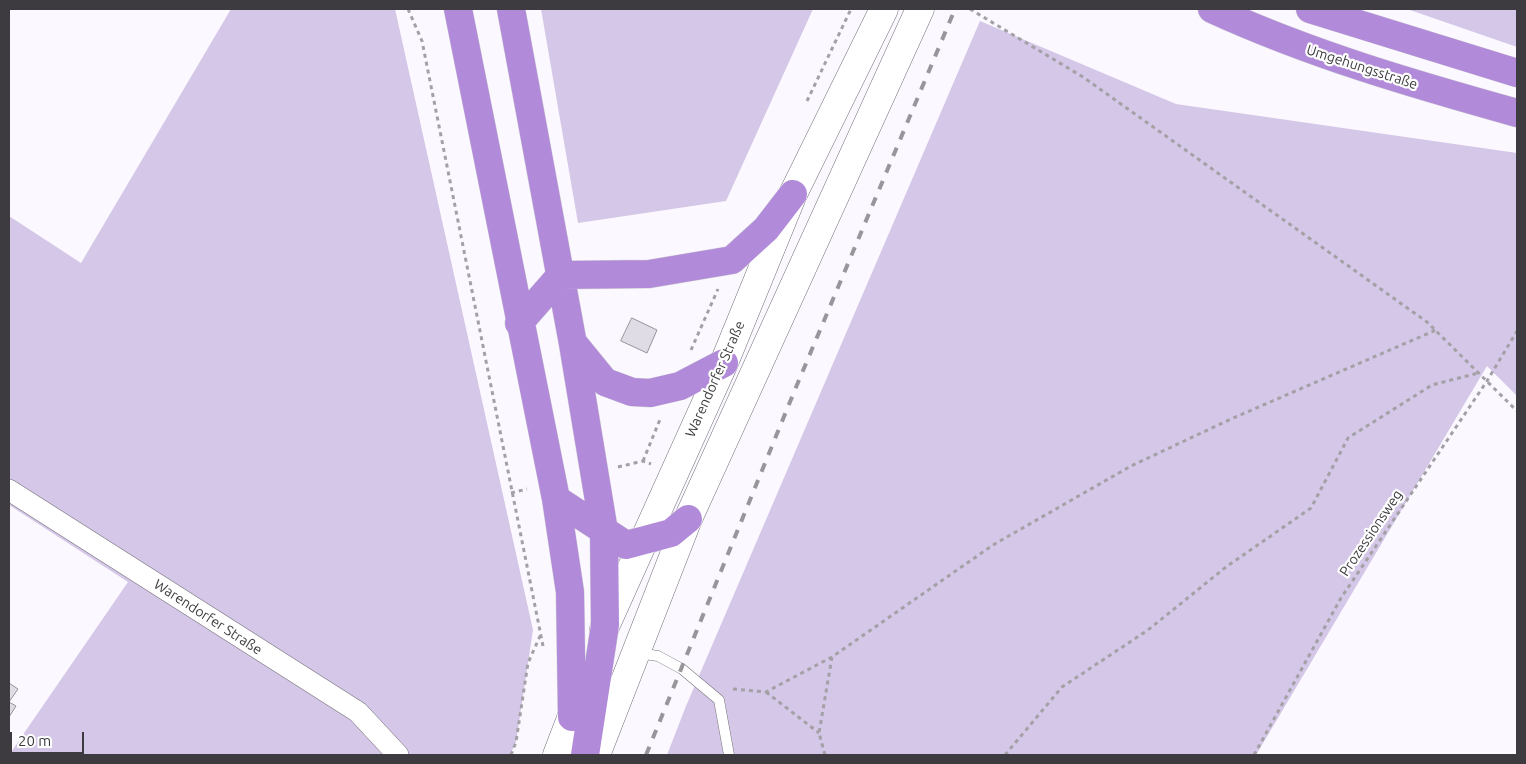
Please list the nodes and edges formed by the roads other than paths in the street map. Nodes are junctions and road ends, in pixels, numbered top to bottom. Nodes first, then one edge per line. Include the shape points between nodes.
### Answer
1 (458, 9) edge
2 (511, 9) edge
3 (884, 9) edge
4 (920, 9) edge
5 (1212, 9) edge
6 (1310, 9) edge
7 (1517, 73) edge
8 (1517, 113) edge
9 (793, 194) junction
10 (561, 275) junction
11 (519, 323) junction
12 (573, 344) junction
13 (724, 363) junction
14 (9, 490) edge
15 (556, 499) junction
16 (688, 520) junction
17 (604, 531) junction
18 (642, 542) junction
19 (605, 625) junction
20 (637, 652) junction
21 (572, 717) junction
22 (398, 755) edge
23 (557, 755) edge
24 (586, 755) edge
25 (596, 755) edge
26 (729, 755) edge

1 - 11 highway
2 - 10 highway
3 - 9 main road, Warendorfer Straße
4 - 16 main road
5 - 8 highway, Umgehungsstraße via 1269,35 1402,81
6 - 7 highway
9 - 10 highway via 766,229 732,260 649,274
9 - 13 main road, Warendorfer Straße
10 - 11 highway
10 - 12 highway
11 - 15 highway
12 - 13 highway via 605,382 632,392 650,393 680,386
12 - 17 highway
13 - 18 main road, Warendorfer Straße
14 - 22 street, Warendorfer Straße via 358,712
15 - 17 highway
15 - 21 highway via 570,592
16 - 18 highway via 671,533
16 - 20 main road
17 - 18 highway via 626,545
17 - 19 highway
18 - 19 main road, Warendorfer Straße
19 - 21 main road, Warendorfer Straße
19 - 24 highway
20 - 25 main road
20 - 26 lane via 658,656 674,665 719,700
21 - 23 main road, Warendorfer Straße

